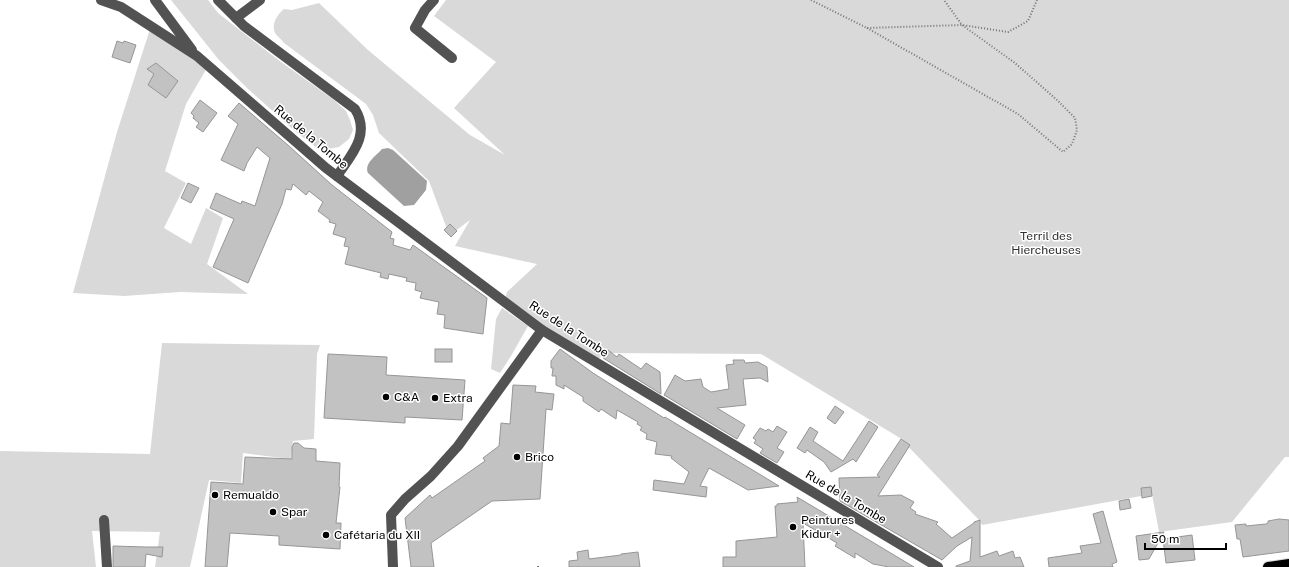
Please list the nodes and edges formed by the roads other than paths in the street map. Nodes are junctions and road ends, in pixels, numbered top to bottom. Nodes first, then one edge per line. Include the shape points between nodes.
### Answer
1 (101, 0) edge
2 (155, 0) edge
3 (218, 0) edge
4 (260, 0) edge
5 (434, 0) edge
6 (124, 4) edge
7 (236, 18) junction
8 (197, 56) junction
9 (452, 58) dead end
10 (337, 176) junction
11 (542, 330) junction
12 (104, 520) dead end
13 (1289, 564) edge
14 (107, 567) edge
15 (393, 567) edge
16 (938, 567) edge
17 (1268, 567) edge

1 - 6 street, Rue de la Tombe
2 - 8 street, Rue de la Tombe
3 - 7 street
4 - 7 street
5 - 9 street via 415,28
6 - 8 street, Rue de la Tombe
7 - 10 street via 354,109 360,118 359,141
8 - 10 street, Rue de la Tombe
10 - 11 street, Rue de la Tombe
11 - 15 street via 458,446 391,515
11 - 16 street, Rue de la Tombe
12 - 14 street
13 - 17 main road

